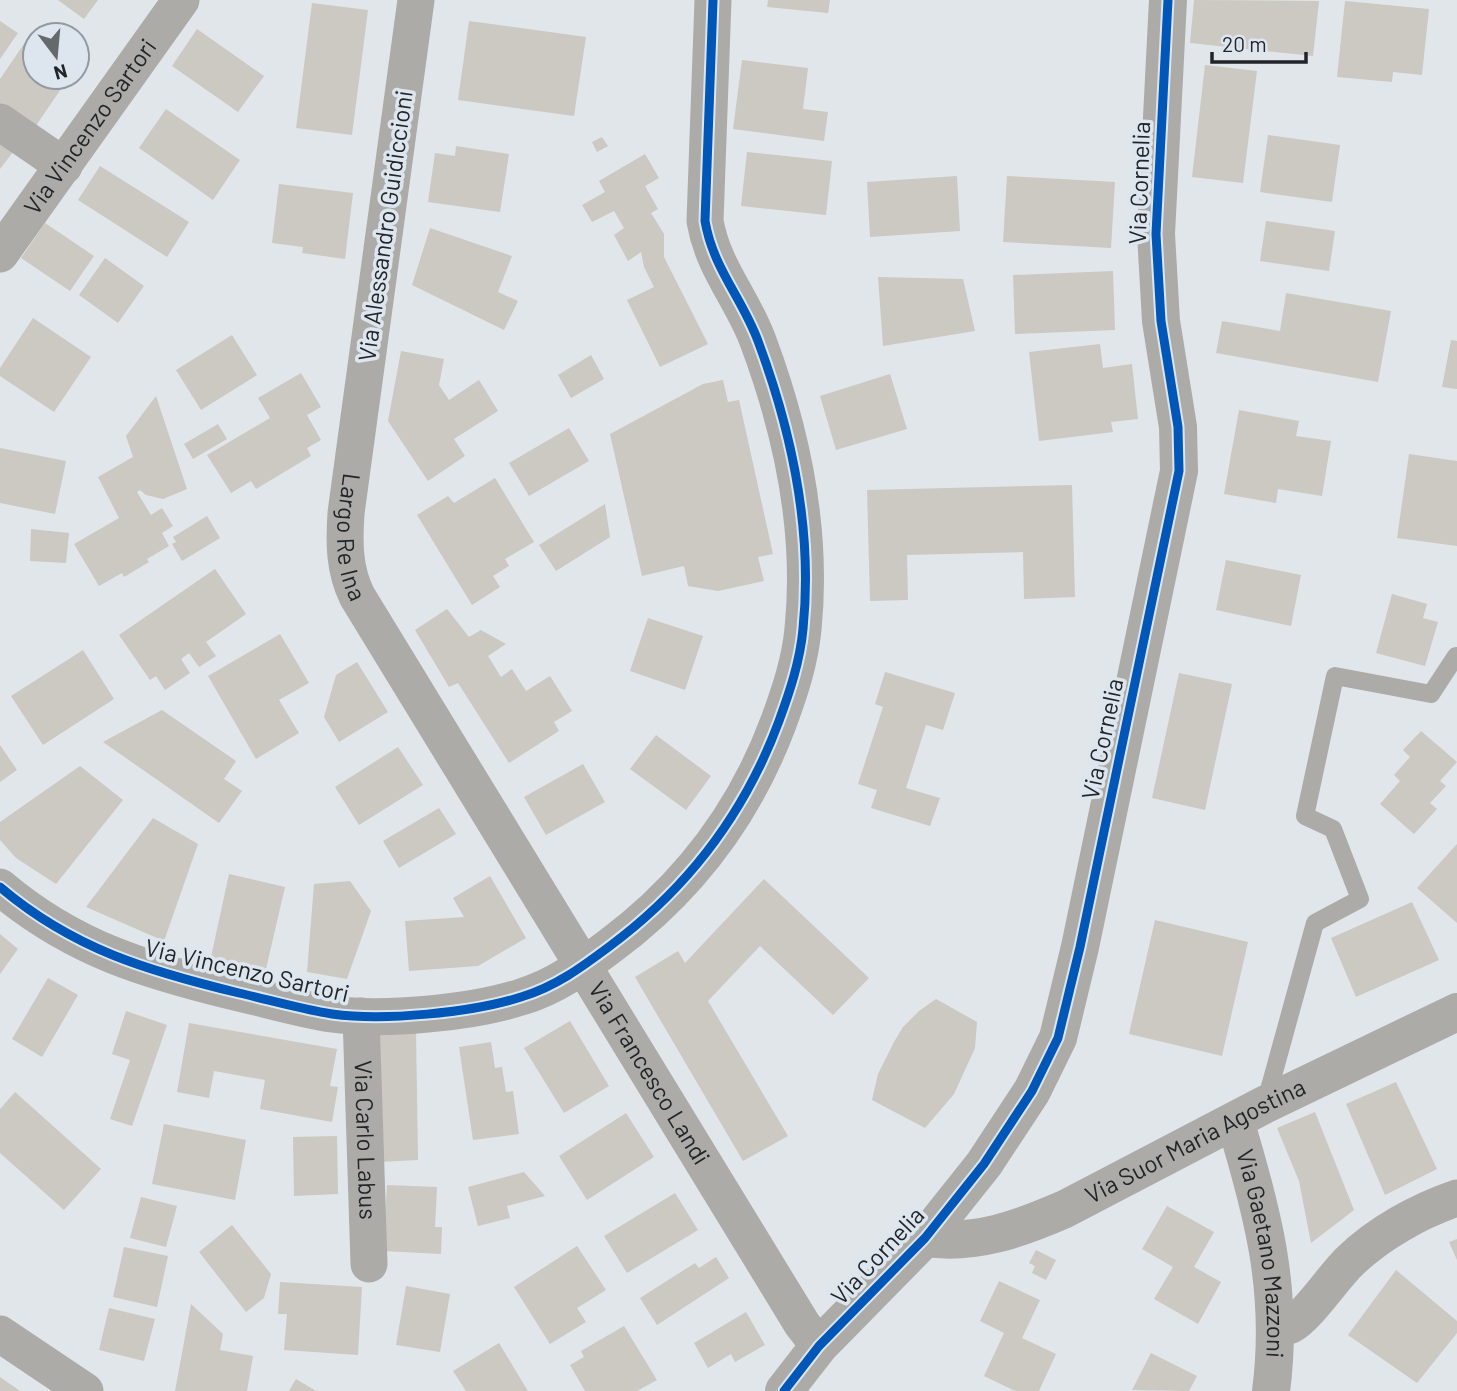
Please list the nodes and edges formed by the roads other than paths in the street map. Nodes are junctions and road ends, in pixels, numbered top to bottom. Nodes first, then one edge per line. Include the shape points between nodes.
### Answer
1 (181, 0) edge
2 (416, 0) edge
3 (1168, 0) edge
4 (708, 1) edge
5 (0, 122) edge
6 (64, 166) junction
7 (0, 254) edge
8 (355, 452) joint
9 (372, 619) joint
10 (1456, 656) edge
11 (0, 887) edge
12 (583, 967) junction
13 (1457, 1012) edge
14 (361, 1016) junction
15 (1250, 1113) junction
16 (1457, 1198) edge
17 (925, 1238) junction
18 (369, 1264) dead end
19 (1276, 1329) junction
20 (0, 1334) edge
21 (818, 1346) junction
22 (85, 1391) edge
23 (784, 1391) edge
24 (1271, 1391) edge

1 - 6 street, Via Vincenzo Sartori
2 - 8 street, Via Alessandro Guidiccioni
3 - 17 street, Via Cornelia via 1156,234 1179,471 1058,1038 1032,1091 984,1164
4 - 12 street, Via Vincenzo Sartori via 705,221 716,263 757,338 789,441 804,528 803,632 793,683 766,753 728,824 670,896
5 - 6 street
6 - 7 street, Via Vincenzo Sartori
8 - 9 street, Largo Re Ina via 345,554 351,584
9 - 12 street, Via Francesco Landi
10 - 15 lane via 1431,694 1335,676 1305,816 1333,829 1360,899 1315,923
11 - 14 street, Via Vincenzo Sartori via 68,934 135,965 281,1004
12 - 14 street, Via Vincenzo Sartori via 544,989 498,1003
12 - 21 street, Via Francesco Landi
13 - 15 street, Via Suor Maria Agostina
14 - 18 street, Via Carlo Labus
15 - 17 street, Via Suor Maria Agostina via 1038,1220 983,1238
15 - 19 street, Via Gaetano Mazzoni
16 - 19 street via 1428,1209 1364,1249 1302,1315
17 - 21 street, Via Cornelia
19 - 24 street, Via Gaetano Mazzoni
20 - 22 street
21 - 23 street, Via Cornelia

